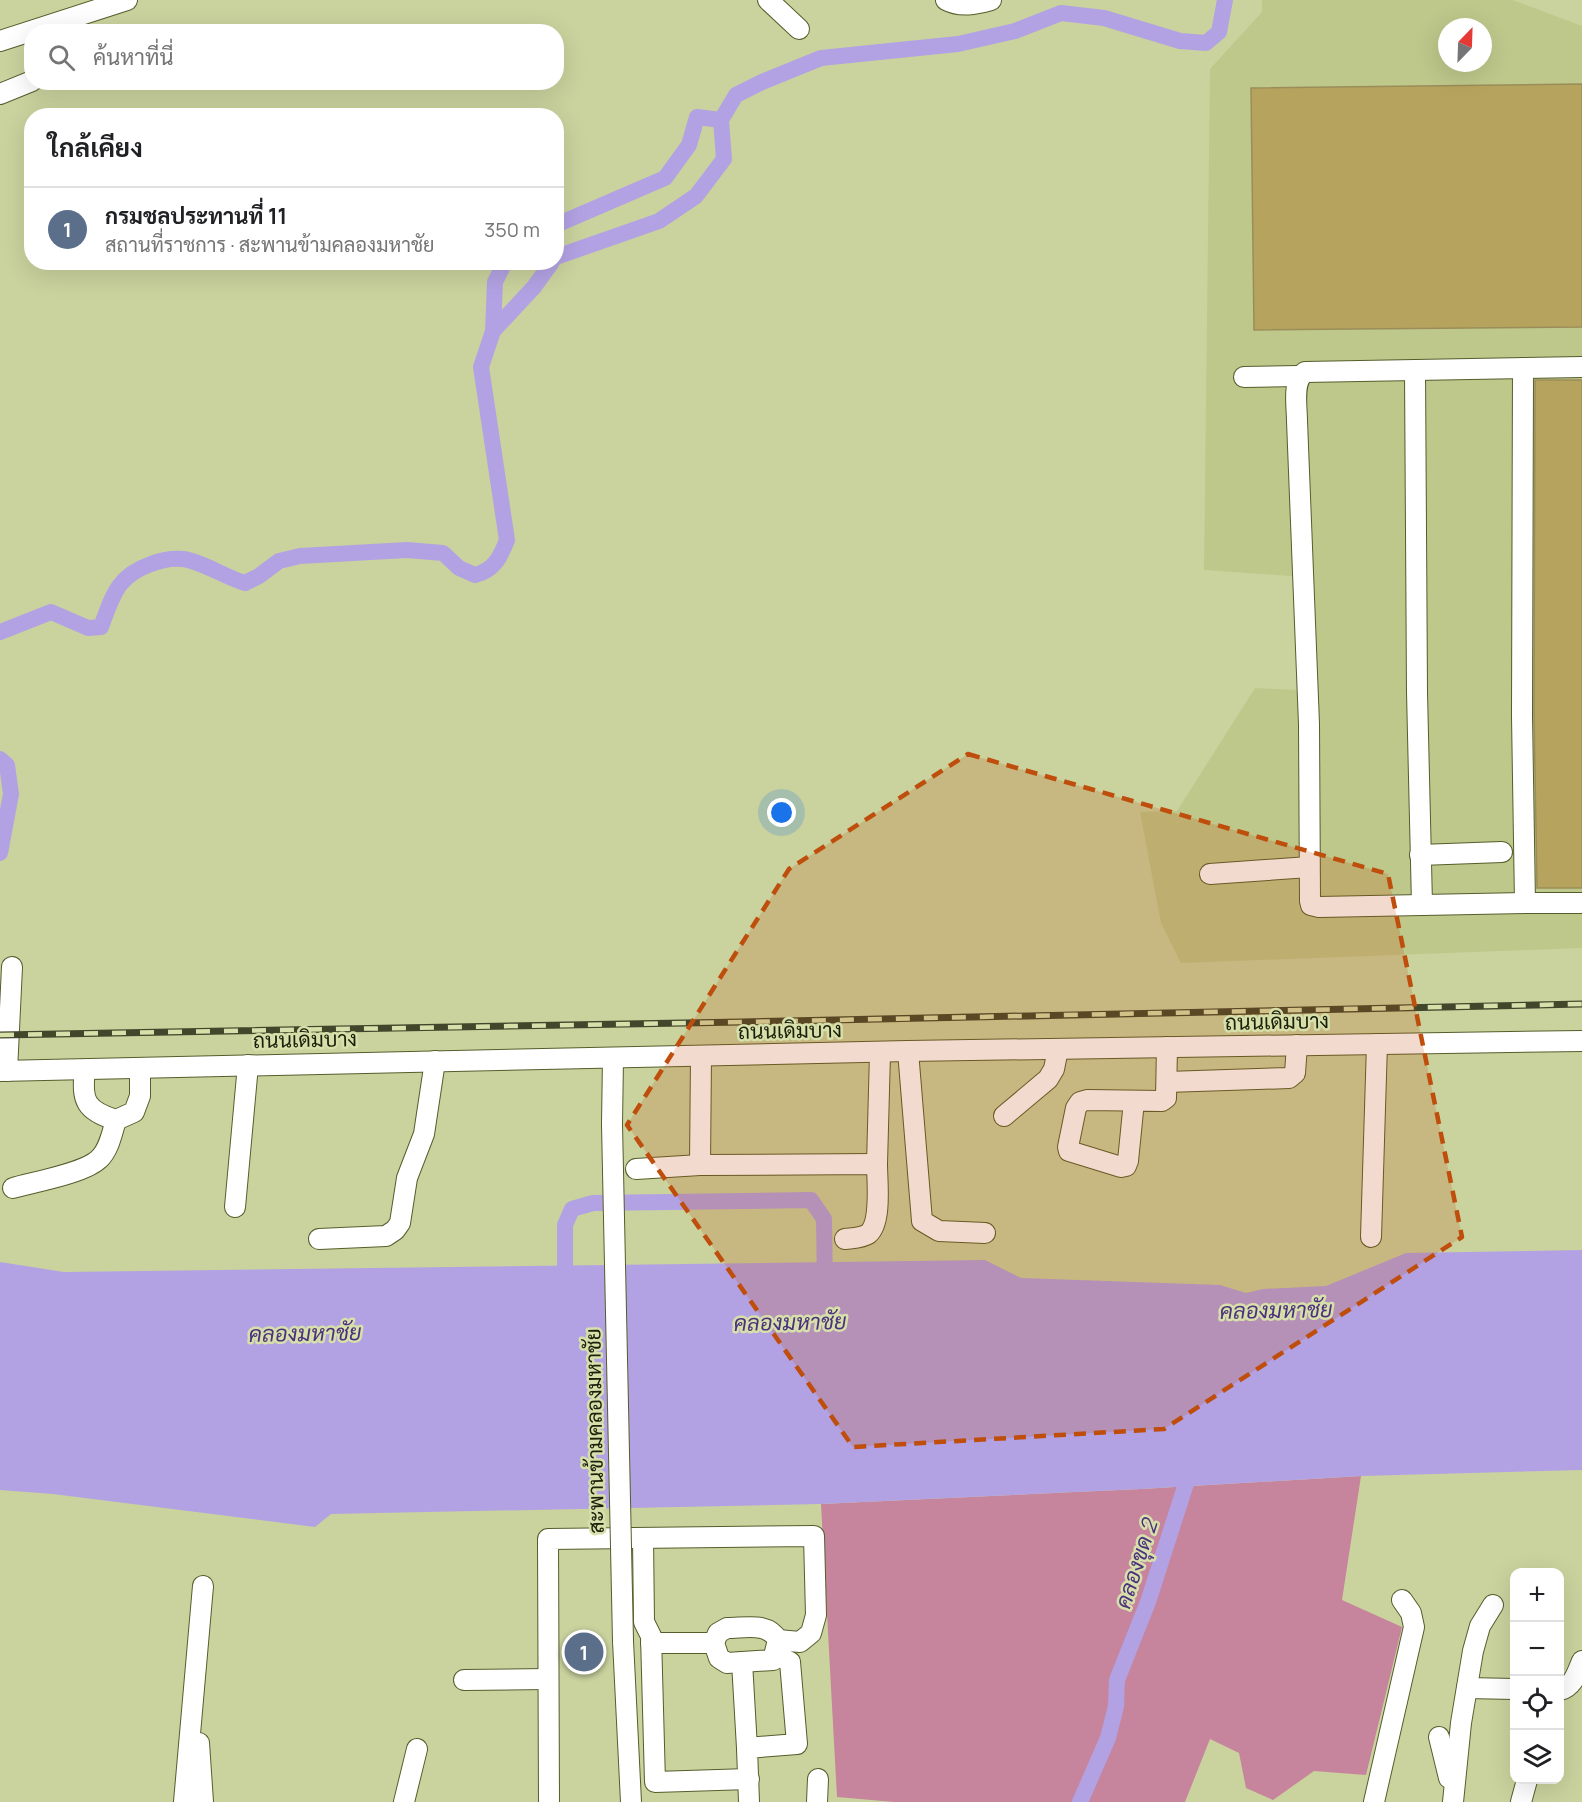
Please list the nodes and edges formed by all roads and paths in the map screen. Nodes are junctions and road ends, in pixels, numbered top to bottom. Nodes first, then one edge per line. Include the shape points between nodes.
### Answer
1 (127, 0) edge
2 (768, 0) edge
3 (946, 0) edge
4 (992, 0) edge
5 (53, 24) edge
6 (800, 29) dead end
7 (24, 33) edge
8 (0, 41) edge
9 (24, 84) edge
10 (0, 94) edge
11 (1582, 368) edge
12 (1523, 369) junction
13 (1415, 370) junction
14 (1299, 376) junction
15 (1244, 377) dead end
16 (1502, 852) dead end
17 (1420, 855) junction
18 (1309, 867) junction
19 (1210, 874) dead end
20 (1525, 903) junction
21 (1582, 903) edge
22 (1422, 905) junction
23 (12, 968) dead end
24 (1582, 1041) edge
25 (1377, 1044) junction
26 (1297, 1045) junction
27 (1167, 1047) junction
28 (1058, 1049) junction
29 (908, 1052) junction
30 (880, 1053) junction
31 (701, 1056) junction
32 (613, 1059) junction
33 (435, 1061) junction
34 (248, 1065) junction
35 (140, 1068) junction
36 (85, 1070) junction
37 (3, 1071) edge
38 (1167, 1082) junction
39 (1134, 1101) dead end
40 (1004, 1116) dead end
41 (116, 1120) junction
42 (878, 1164) junction
43 (700, 1165) junction
44 (636, 1169) dead end
45 (13, 1188) dead end
46 (235, 1207) dead end
47 (984, 1233) dead end
48 (1371, 1237) dead end
49 (319, 1239) dead end
50 (845, 1239) dead end
51 (643, 1538) junction
52 (203, 1586) dead end
53 (1402, 1600) dead end
54 (1493, 1605) dead end
55 (714, 1642) junction
56 (651, 1643) junction
57 (777, 1647) junction
58 (1582, 1661) edge
59 (742, 1662) junction
60 (208, 1675) dead end
61 (548, 1679) junction
62 (464, 1680) dead end
63 (1467, 1688) junction
64 (1510, 1689) edge
65 (1564, 1689) edge
66 (1439, 1737) dead end
67 (747, 1748) junction
68 (417, 1749) dead end
69 (749, 1779) junction
70 (818, 1779) dead end
71 (1455, 1780) junction
72 (1526, 1784) edge
73 (184, 1802) edge
74 (203, 1802) edge
75 (404, 1802) edge
76 (549, 1802) edge
77 (631, 1802) edge
78 (750, 1802) edge
79 (818, 1802) edge
80 (1374, 1802) edge
81 (1453, 1802) edge
82 (1521, 1802) edge

1 - 5 street
2 - 6 street
3 - 4 street via 965,5
7 - 8 street
9 - 10 street
11 - 12 street
12 - 13 street
12 - 20 street
13 - 14 street via 1305,372
13 - 17 street
14 - 15 street
14 - 18 street
16 - 17 street
17 - 22 street
18 - 19 street
18 - 22 street via 1311,905
20 - 21 street
20 - 22 street
23 - 37 street
24 - 25 street, ถนนเดิมบาง
25 - 26 street, ถนนเดิมบาง
25 - 48 street
26 - 27 street, ถนนเดิมบาง
26 - 38 street via 1295,1073 1289,1078
27 - 28 street, ถนนเดิมบาง
27 - 38 street
28 - 29 street, ถนนเดิมบาง
28 - 40 street via 1048,1079
29 - 30 street, ถนนเดิมบาง
29 - 47 street via 922,1221 939,1231
30 - 31 street, ถนนเดิมบาง
30 - 42 street
31 - 32 street, ถนนเดิมบาง
31 - 43 street
32 - 33 street, ถนนเดิมบาง
32 - 77 street, สะพานข้ามคลองมหาชัย, bridge via 623,1641
33 - 34 street, ถนนเดิมบาง
33 - 49 street via 424,1134 407,1178 400,1223 386,1236
34 - 35 street, ถนนเดิมบาง
34 - 46 street
35 - 36 street, ถนนเดิมบาง
35 - 41 street via 141,1096 134,1112
36 - 37 street, ถนนเดิมบาง
36 - 41 street via 82,1091 90,1107
38 - 39 street via 1166,1098 1162,1101
41 - 45 street via 99,1160
42 - 43 street
42 - 50 street via 876,1222 867,1234
43 - 44 street
51 - 56 street via 644,1622
51 - 57 street via 814,1536 816,1615 811,1633 800,1642
51 - 61 street via 548,1539
52 - 73 street
53 - 80 street via 1414,1627
54 - 63 street via 1480,1626
55 - 56 street
55 - 57 street via 718,1633 727,1628 764,1628 774,1632
55 - 59 street via 719,1658 727,1663
56 - 69 street via 655,1782
57 - 59 street via 773,1660
57 - 67 street via 790,1662 797,1744
58 - 65 street
59 - 67 street
60 - 74 street via 199,1741
61 - 62 street
61 - 76 street
63 - 64 street
63 - 71 street
66 - 71 street via 1449,1778
67 - 69 street
68 - 75 street
69 - 78 street
70 - 79 street
71 - 81 street
72 - 82 street

